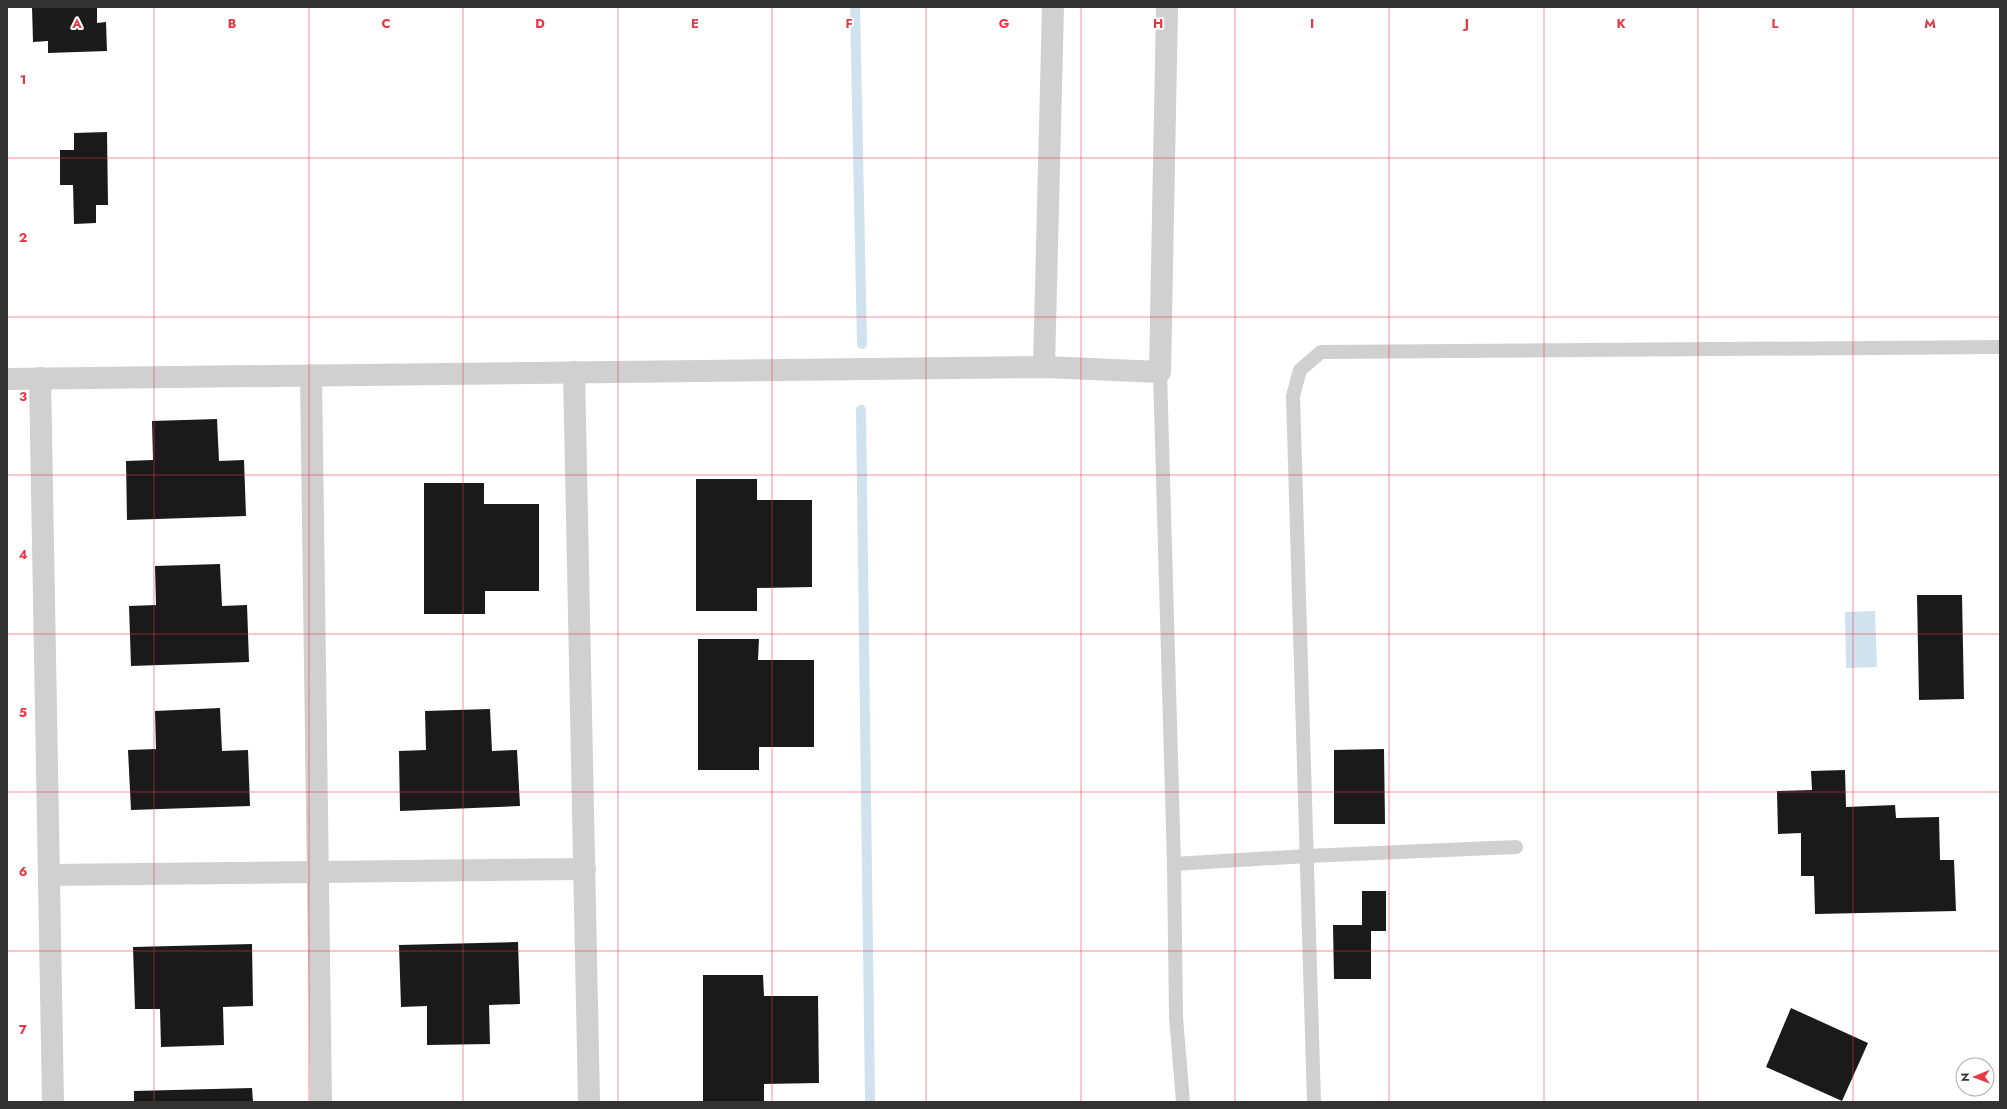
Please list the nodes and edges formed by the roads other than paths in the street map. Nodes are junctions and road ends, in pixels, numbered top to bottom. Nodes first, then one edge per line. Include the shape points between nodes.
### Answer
1 (1053, 7) edge
2 (1167, 7) edge
3 (2000, 347) edge
4 (1044, 367) junction
5 (574, 372) junction
6 (1160, 372) junction
7 (311, 375) junction
8 (40, 378) junction
9 (7, 379) edge
10 (1516, 847) dead end
11 (1306, 856) junction
12 (1174, 864) junction
13 (585, 869) junction
14 (318, 872) junction
15 (49, 875) junction
16 (53, 1102) edge
17 (321, 1102) edge
18 (589, 1102) edge
19 (1183, 1102) edge
20 (1314, 1102) edge

1 - 4 street
2 - 6 street
3 - 11 lane via 1321,352 1300,370 1293,396
4 - 5 street
4 - 6 street
5 - 7 street
5 - 13 street
6 - 12 lane
7 - 8 street
7 - 14 street
8 - 9 street
8 - 15 street
10 - 11 lane
11 - 12 lane
11 - 20 lane
12 - 19 lane via 1176,1017
13 - 14 street
13 - 18 street
14 - 15 street
14 - 17 street
15 - 16 street

